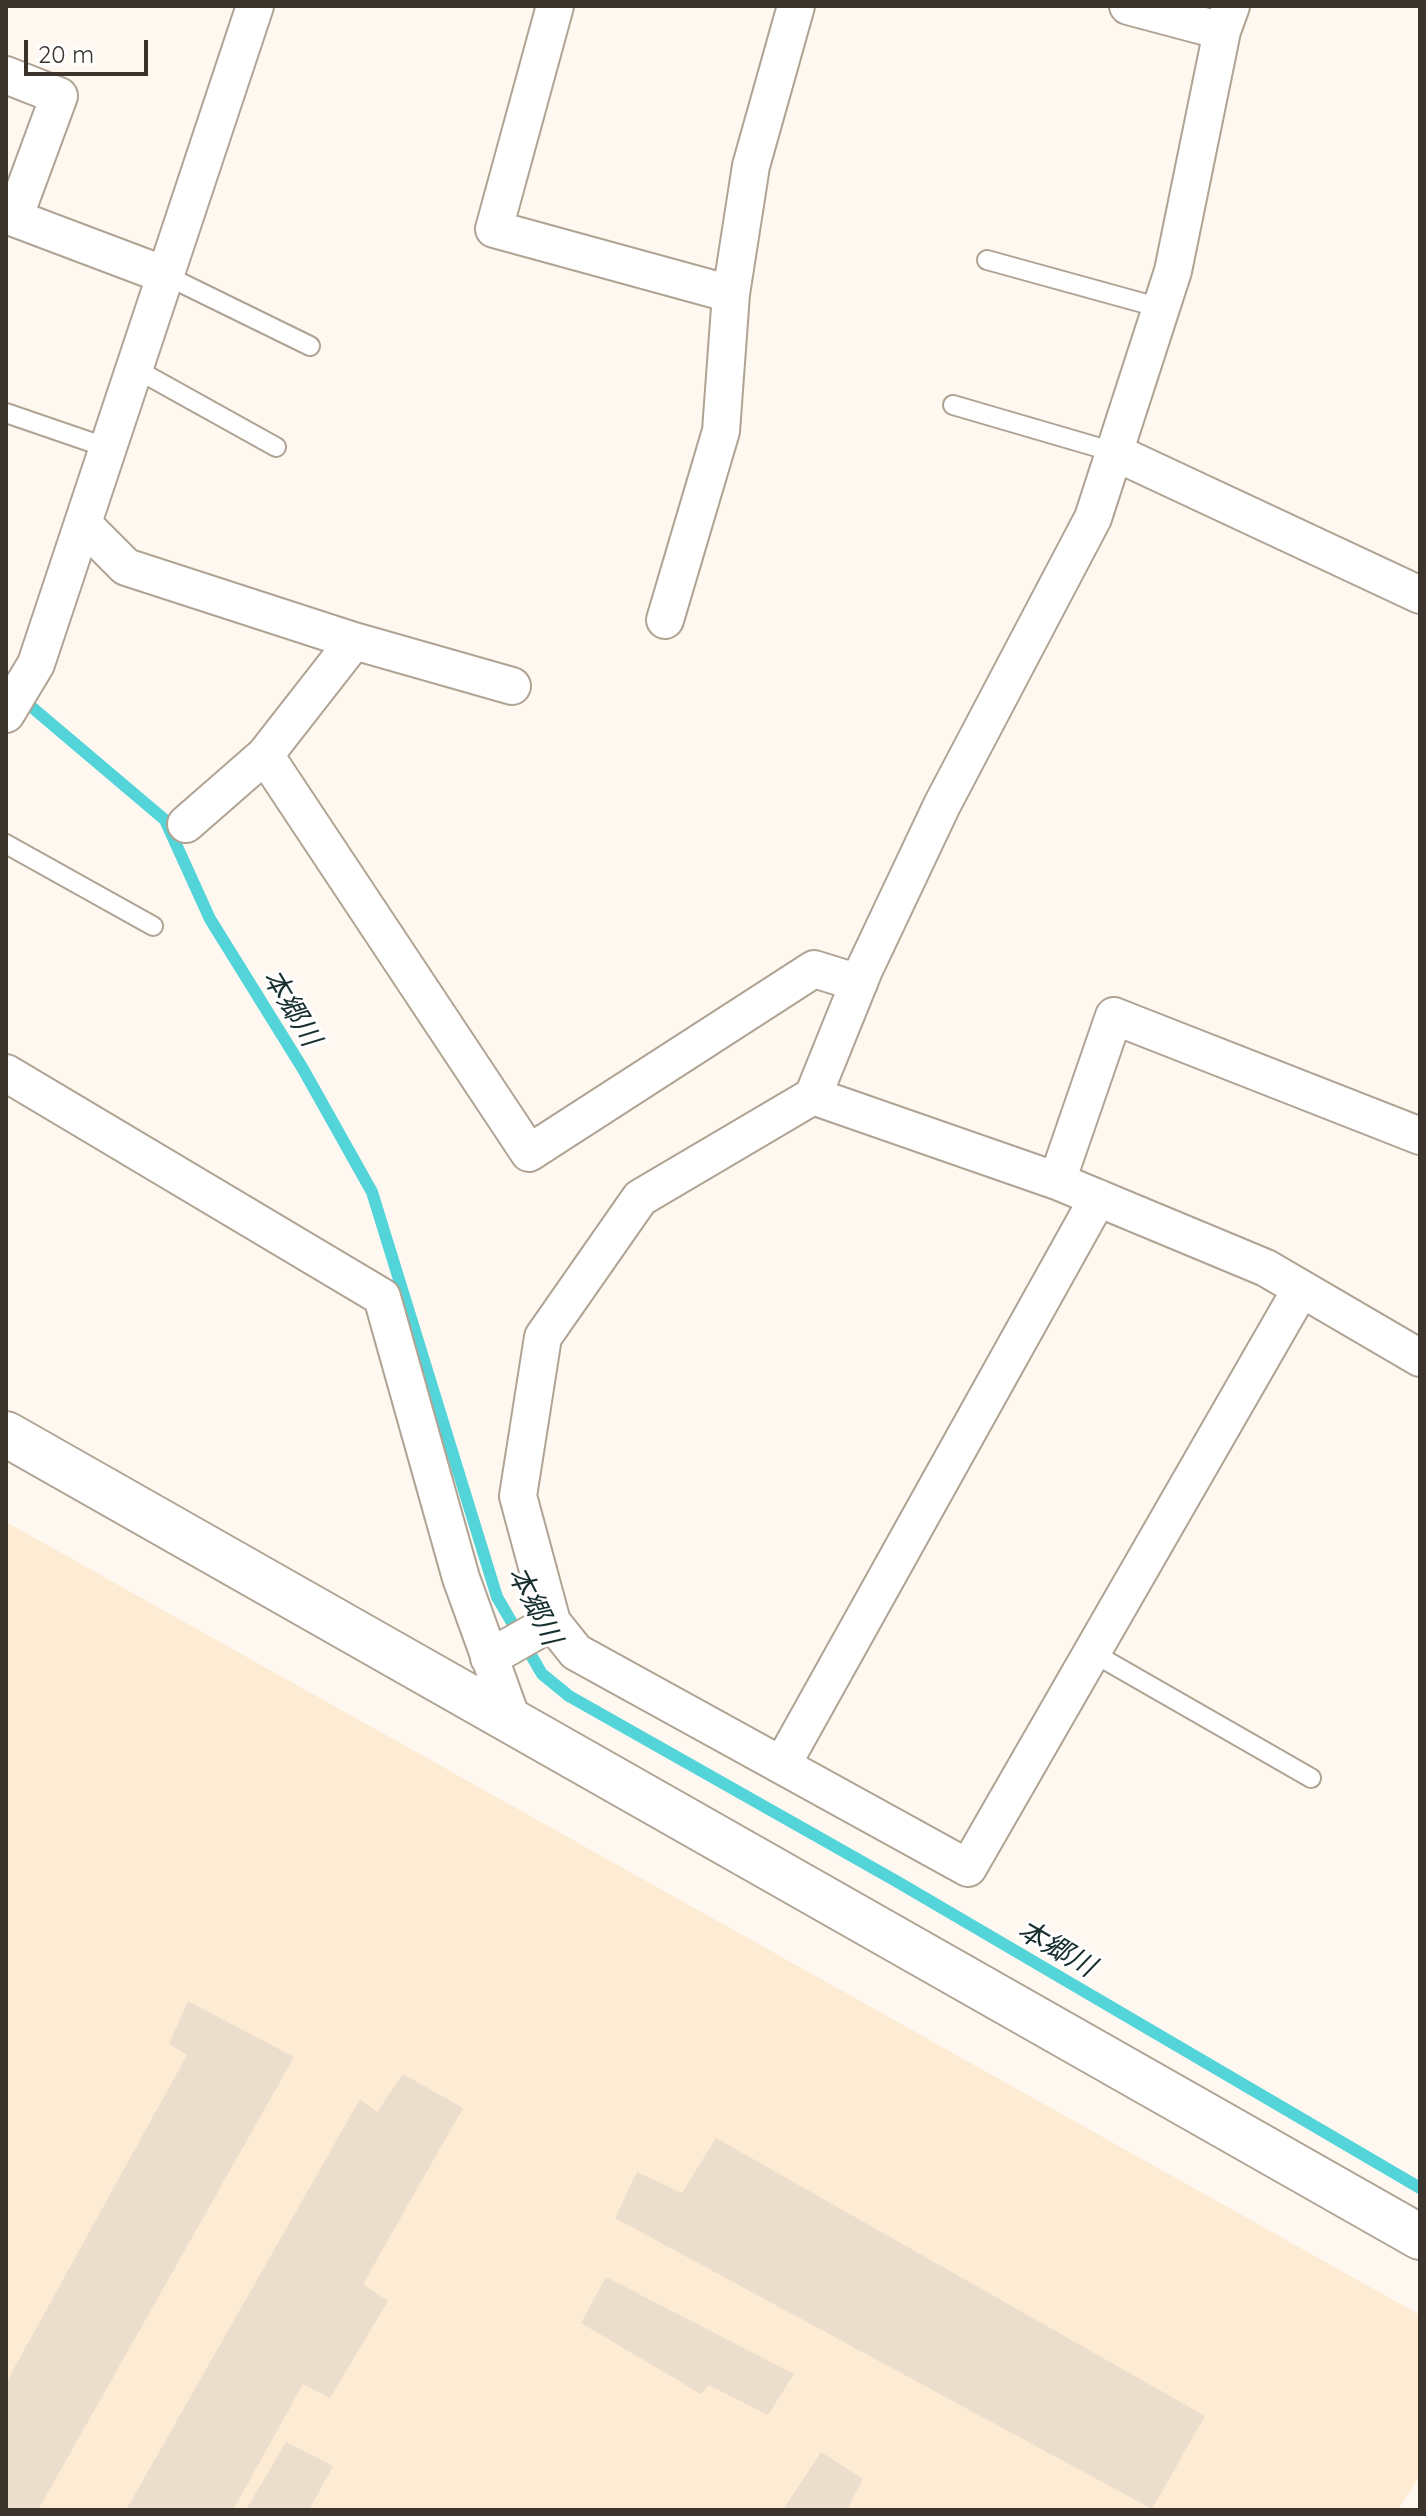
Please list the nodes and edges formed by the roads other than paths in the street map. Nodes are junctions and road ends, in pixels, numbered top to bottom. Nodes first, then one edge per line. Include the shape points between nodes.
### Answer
1 (255, 6) edge
2 (555, 6) edge
3 (796, 6) edge
4 (1128, 6) edge
5 (1227, 19) edge
6 (6, 75) edge
7 (987, 260) dead end
8 (165, 275) junction
9 (731, 294) junction
10 (1161, 308) junction
11 (310, 346) dead end
12 (134, 368) junction
13 (953, 405) dead end
14 (6, 413) edge
15 (276, 447) dead end
16 (108, 448) junction
17 (1114, 452) junction
18 (83, 524) junction
19 (1420, 595) edge
20 (665, 620) dead end
21 (354, 641) junction
22 (512, 686) dead end
23 (6, 714) edge
24 (265, 755) junction
25 (186, 824) dead end
26 (6, 844) edge
27 (153, 926) dead end
28 (859, 983) junction
29 (6, 1073) edge
30 (813, 1096) junction
31 (1420, 1136) edge
32 (1057, 1181) junction
33 (1098, 1198) junction
34 (1301, 1289) junction
35 (1420, 1358) edge
36 (6, 1434) edge
37 (552, 1622) junction
38 (1093, 1653) junction
39 (491, 1657) junction
40 (513, 1722) junction
41 (782, 1765) junction
42 (1311, 1778) dead end
43 (1420, 2237) edge

1 - 8 street
2 - 9 street via 494,229
3 - 9 street via 751,166
4 - 5 street
5 - 10 street
6 - 8 street via 59,96 14,218
7 - 10 lane
8 - 11 lane
8 - 12 street
9 - 20 street via 721,431
10 - 17 street
12 - 15 lane
12 - 16 street
13 - 17 lane
14 - 16 lane
16 - 18 street
17 - 19 street
17 - 28 street via 1093,518 942,805
18 - 21 street via 126,567
18 - 23 street via 36,664
21 - 22 street
21 - 24 street
24 - 25 street
24 - 28 street via 529,1153 814,969
26 - 27 lane
28 - 30 street
29 - 39 street via 382,1297 461,1578
30 - 32 street
30 - 37 street via 640,1198 543,1337 518,1496
31 - 32 street via 1114,1016
32 - 33 street
33 - 34 street via 1266,1268
33 - 41 street
34 - 35 street
34 - 38 street
36 - 40 street
37 - 39 street
37 - 41 street via 576,1652
38 - 41 street via 968,1868
38 - 42 lane
39 - 40 street
40 - 43 street

